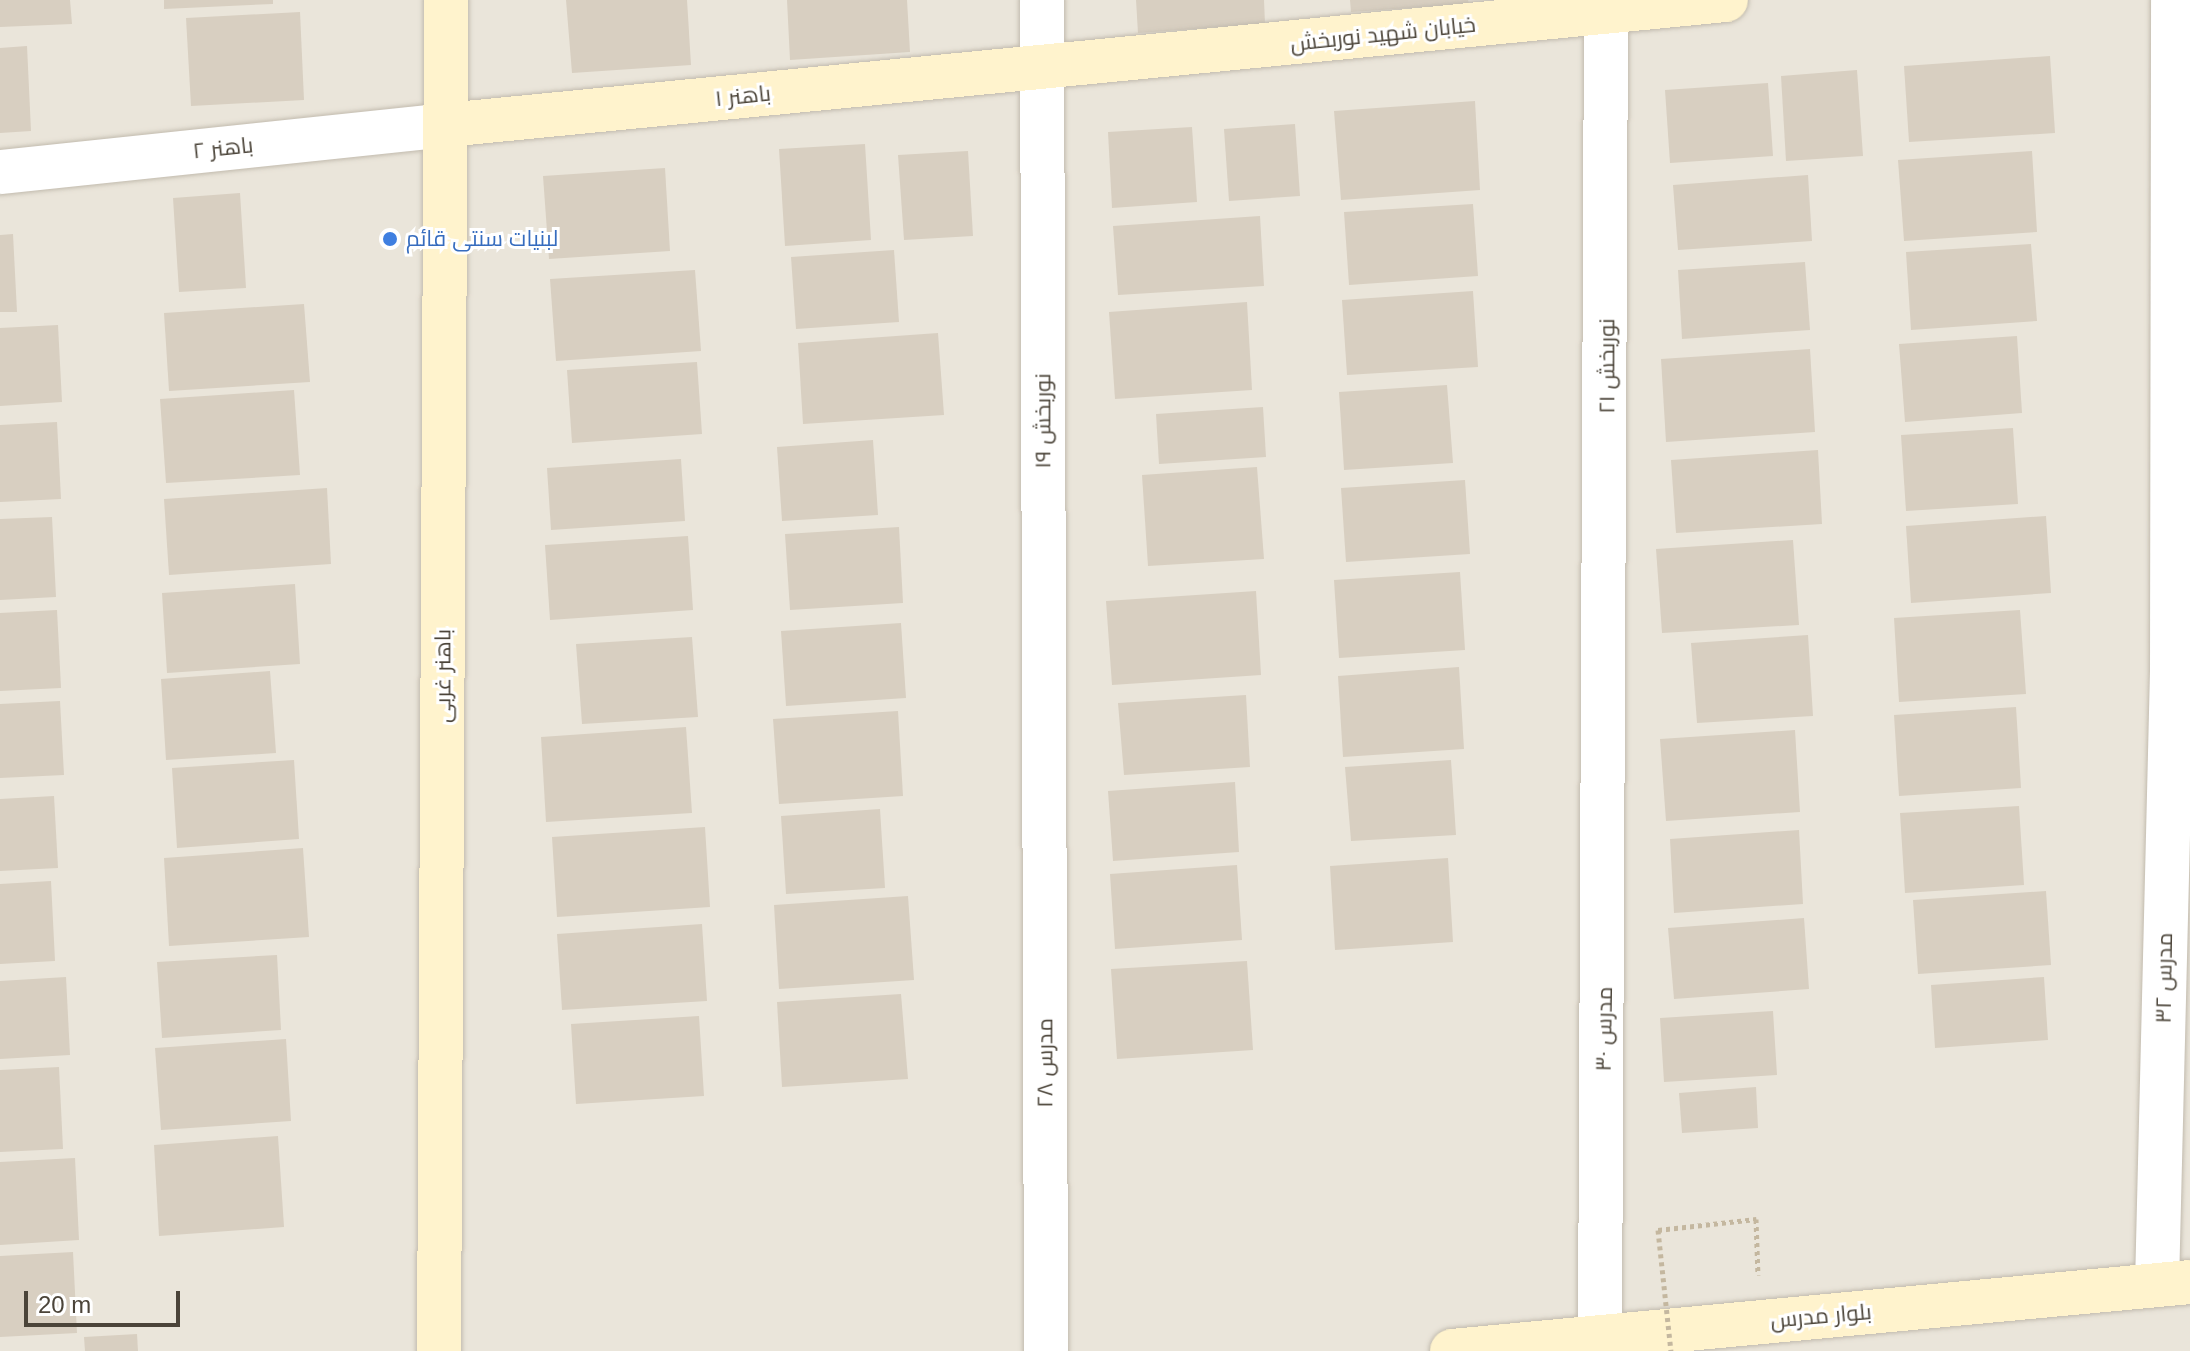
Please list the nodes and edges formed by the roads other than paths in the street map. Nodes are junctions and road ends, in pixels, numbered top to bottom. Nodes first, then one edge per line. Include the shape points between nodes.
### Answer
1 (446, 0) edge
2 (1042, 0) edge
3 (1726, 0) edge
4 (2173, 0) edge
5 (1606, 6) edge
6 (1041, 67) junction
7 (446, 125) junction
8 (0, 172) edge
9 (1607, 721) joint
10 (1044, 774) joint
11 (2173, 1283) edge
12 (1600, 1337) junction
13 (439, 1351) edge
14 (1046, 1351) edge
15 (1452, 1351) edge

1 - 7 street, باهنر غربی
2 - 6 street, نوربخش ۱۹
3 - 5 street, خیابان شهید نوربخش
4 - 11 street, مدرس ۳۲
5 - 6 street, خیابان شهید نوربخش
5 - 9 street, نوربخش ۲۱
6 - 7 street, باهنر ۱
6 - 10 street, نوربخش ۱۹
7 - 8 street, باهنر ۲
7 - 13 street, باهنر غربی
9 - 12 street, مدرس ۳۰
10 - 14 street, مدرس ۲۸
11 - 12 street, بلوار مدرس
12 - 15 street, بلوار مدرس

